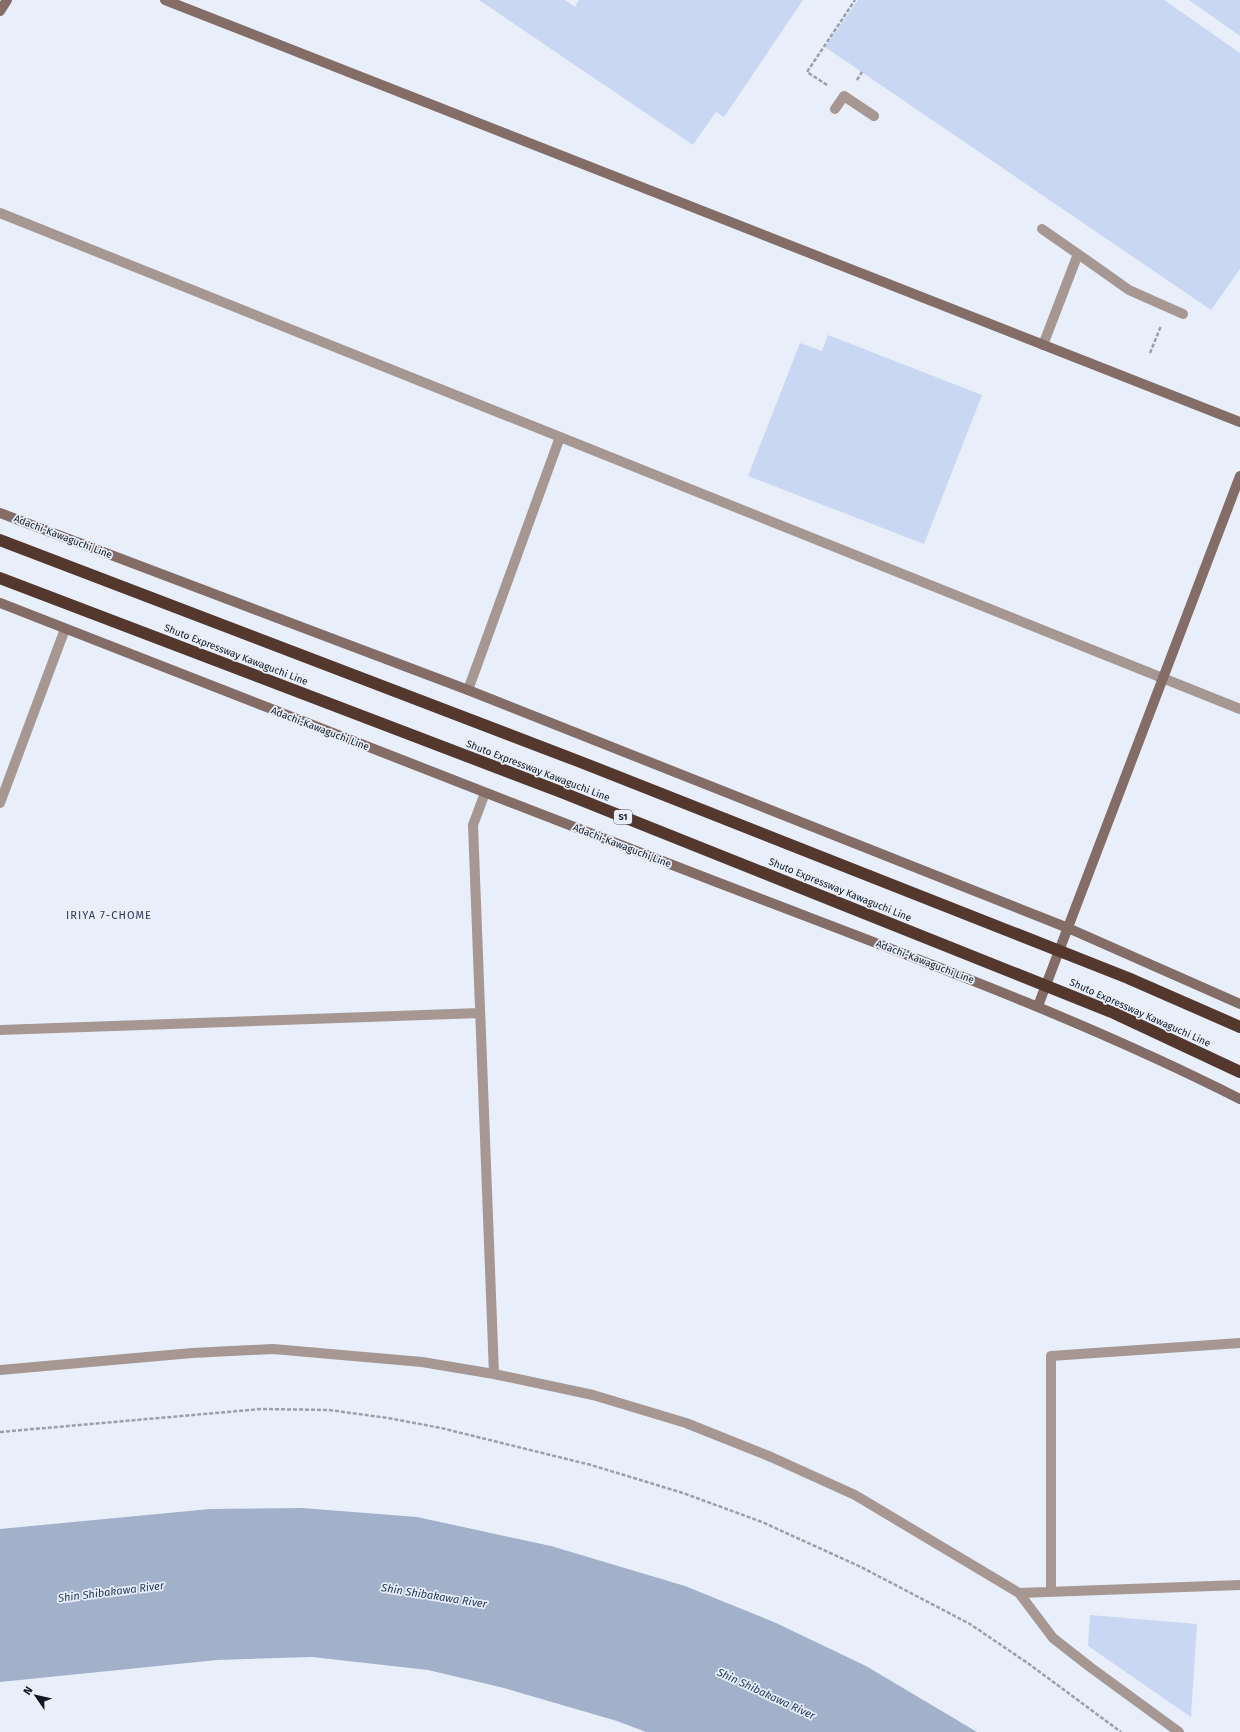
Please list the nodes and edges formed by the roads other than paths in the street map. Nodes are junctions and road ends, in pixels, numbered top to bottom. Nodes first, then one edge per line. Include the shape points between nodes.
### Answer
1 (7, 0) edge
2 (165, 0) edge
3 (0, 11) edge
4 (835, 109) dead end
5 (874, 116) dead end
6 (0, 213) edge
7 (1042, 230) dead end
8 (1078, 254) junction
9 (1183, 314) dead end
10 (1043, 345) junction
11 (1240, 422) edge
12 (560, 437) junction
13 (1240, 476) edge
14 (0, 513) edge
15 (0, 540) edge
16 (0, 578) edge
17 (0, 603) edge
18 (65, 629) junction
19 (1163, 677) junction
20 (468, 690) junction
21 (1240, 709) edge
22 (485, 793) junction
23 (0, 803) edge
24 (1068, 928) junction
25 (1240, 1004) edge
26 (1038, 1006) junction
27 (480, 1013) junction
28 (1240, 1027) edge
29 (0, 1030) edge
30 (1240, 1072) edge
31 (1240, 1099) edge
32 (1240, 1343) edge
33 (0, 1370) edge
34 (494, 1374) junction
35 (1240, 1585) edge
36 (1051, 1592) junction
37 (1019, 1593) junction
38 (1179, 1732) edge

1 - 3 main road
2 - 10 main road
4 - 5 street via 844,96
6 - 12 street
7 - 8 street
8 - 9 street via 1129,290
8 - 10 street
10 - 11 main road
12 - 19 street
12 - 20 street
13 - 19 main road
14 - 20 main road, Adachi-Kawaguchi Line
15 - 28 highway via 578,761 1128,978
16 - 30 highway, Shuto Expressway Kawaguchi Line / S1 via 561,792 1114,1013
17 - 18 main road, Adachi-Kawaguchi Line
18 - 22 main road, Adachi-Kawaguchi Line
18 - 23 street
19 - 21 street
19 - 24 main road
20 - 24 main road, Adachi-Kawaguchi Line
22 - 26 main road, Adachi-Kawaguchi Line
22 - 27 street via 474,825
24 - 25 main road, Adachi-Kawaguchi Line
24 - 26 main road
26 - 31 main road, Adachi-Kawaguchi Line
27 - 29 street
27 - 34 street
32 - 36 street via 1052,1356
33 - 34 street via 192,1353 273,1349 422,1362
34 - 37 street via 593,1395 686,1423 771,1457 855,1495
35 - 36 street
36 - 37 street
37 - 38 street via 1053,1638

